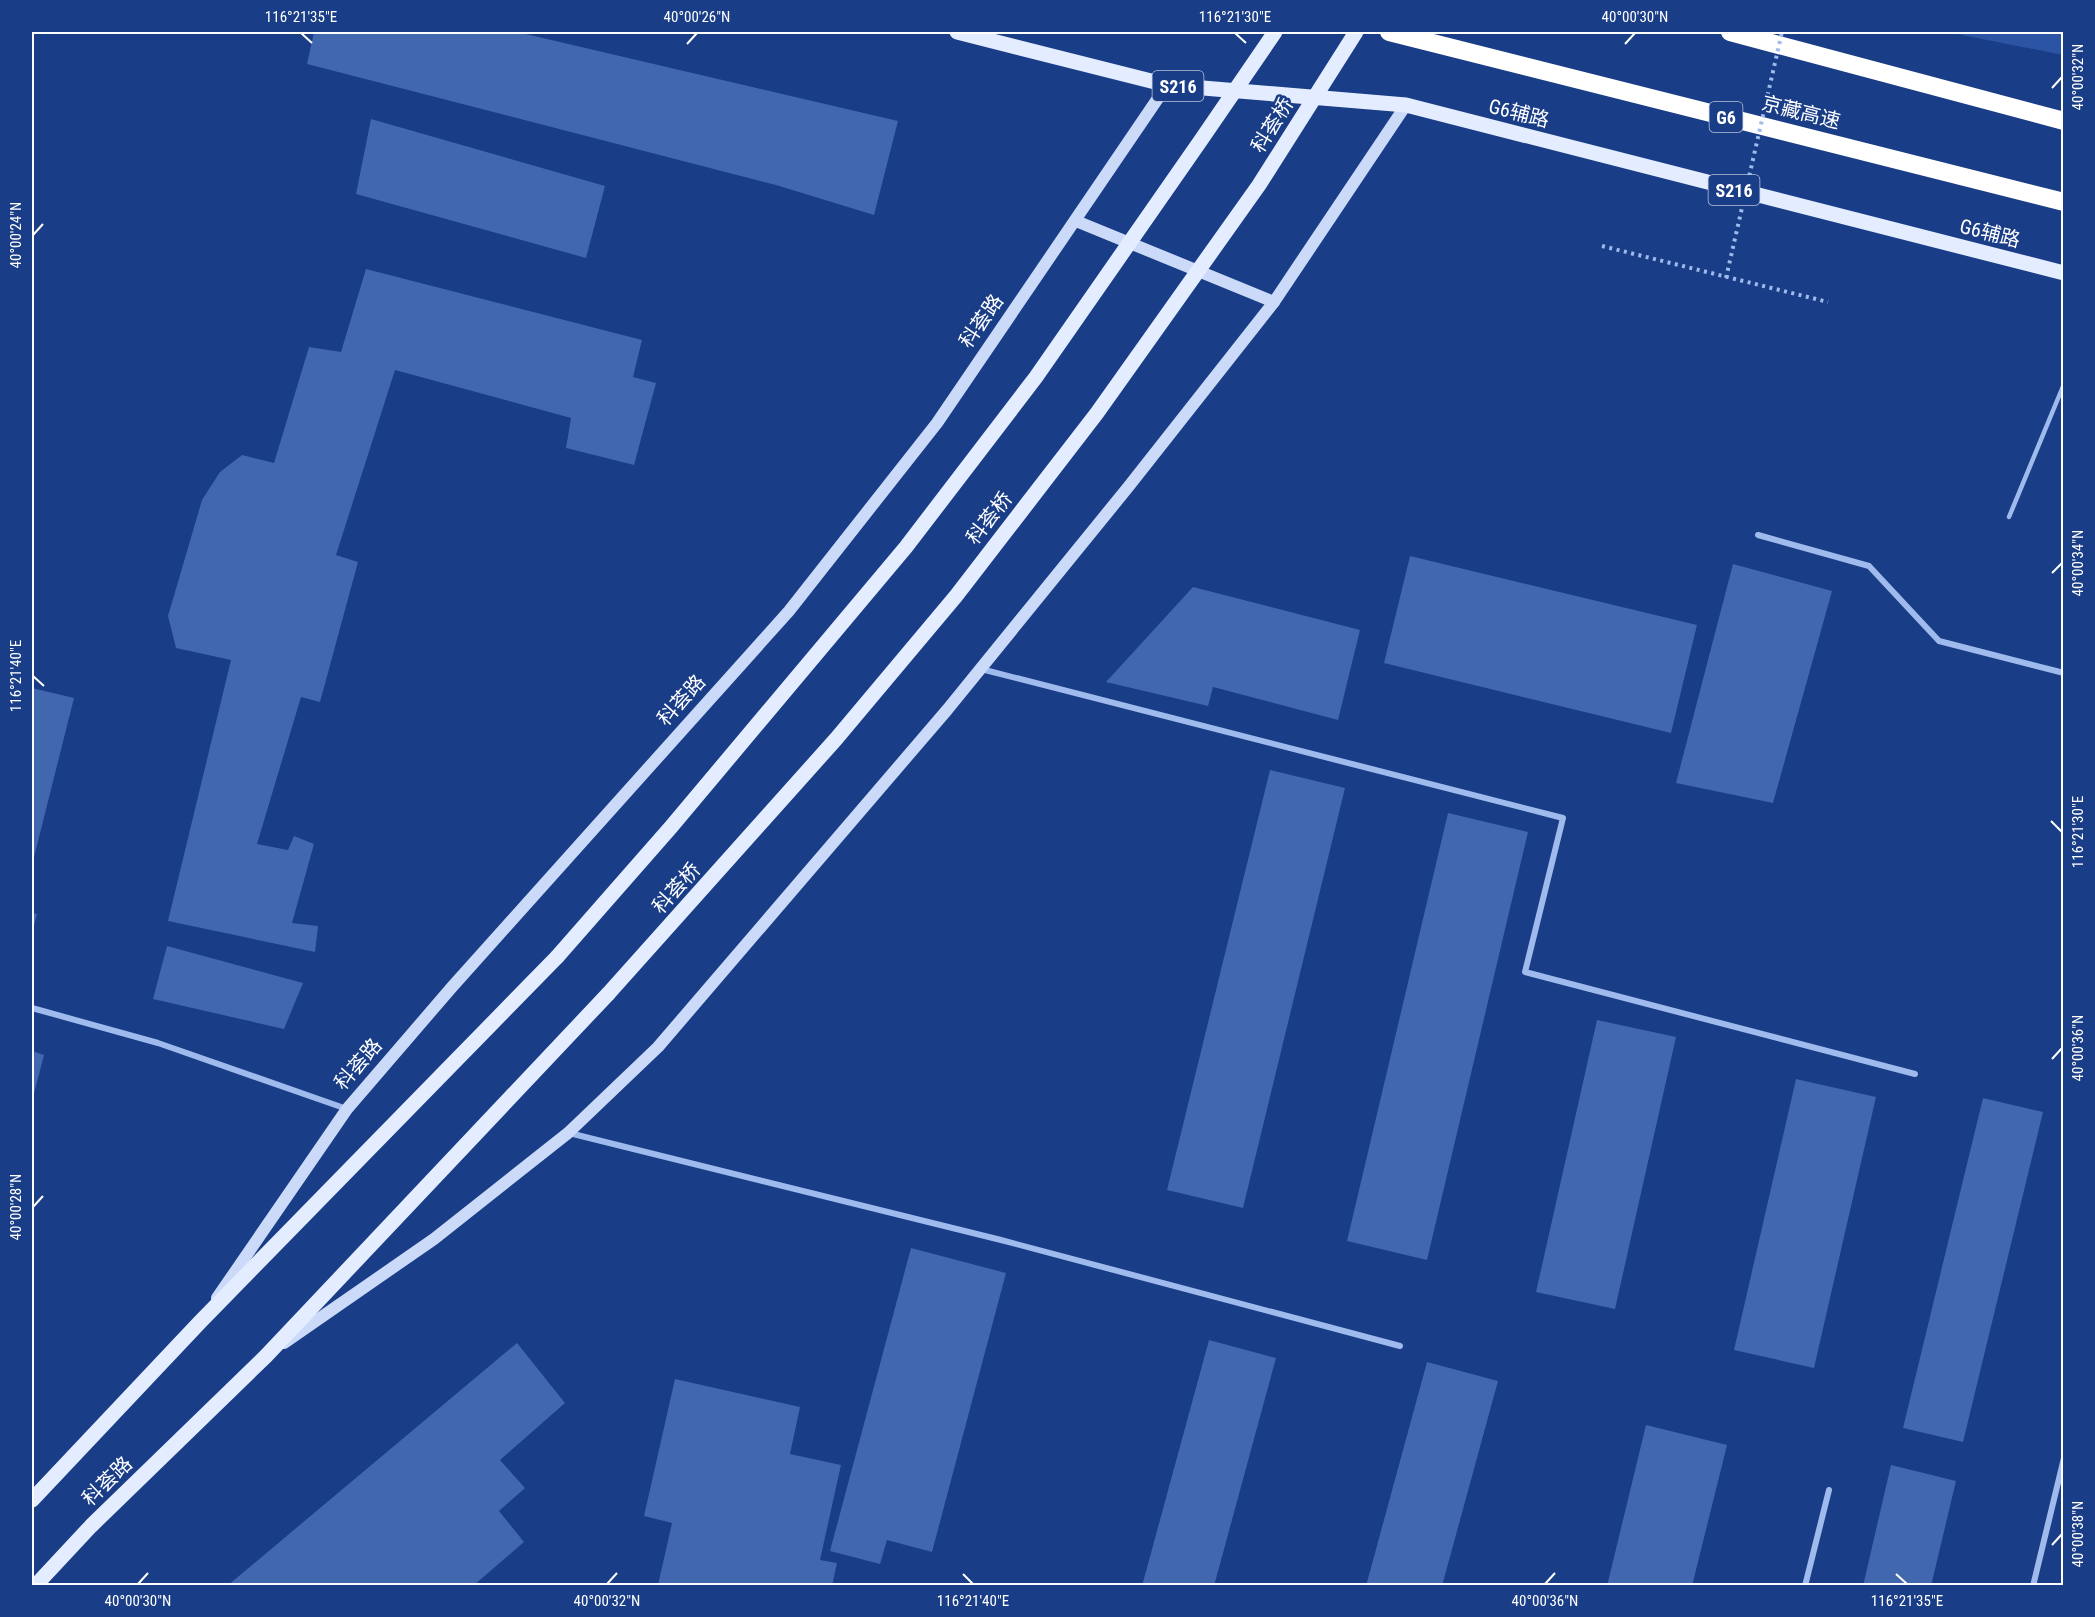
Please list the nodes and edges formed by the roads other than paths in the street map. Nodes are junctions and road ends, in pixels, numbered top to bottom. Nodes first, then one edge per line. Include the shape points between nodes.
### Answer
1 (957, 32) edge
2 (1275, 32) edge
3 (1356, 32) edge
4 (1389, 32) edge
5 (1730, 32) edge
6 (1167, 85) junction
7 (1406, 105) junction
8 (2064, 122) edge
9 (2064, 202) edge
10 (1076, 221) junction
11 (2064, 273) edge
12 (1274, 302) junction
13 (2064, 384) edge
14 (2009, 517) dead end
15 (1758, 535) dead end
16 (981, 669) junction
17 (2064, 673) edge
18 (608, 994) joint
19 (32, 1008) edge
20 (1915, 1074) dead end
21 (347, 1108) junction
22 (568, 1133) junction
23 (201, 1322) junction
24 (1400, 1346) dead end
25 (266, 1356) junction
26 (2064, 1458) edge
27 (1829, 1490) dead end
28 (32, 1500) edge
29 (35, 1586) edge
30 (1805, 1586) edge
31 (2033, 1586) edge

1 - 6 main road, G6辅路 / S216
2 - 23 main road, 科荟路, bridge via 1036,377 914,538 557,957
3 - 18 main road, 科荟桥, bridge via 1239,213 1097,413 956,596 836,739
4 - 9 highway, 京藏高速 / G6
5 - 8 highway
6 - 7 main road, G6辅路 / S216
6 - 10 street, 科荟路
7 - 11 main road, G6辅路 / S216
7 - 12 street
10 - 12 street
10 - 21 street, 科荟路 via 937,423 789,611
12 - 16 street
13 - 14 lane
15 - 17 street via 1869,566 1939,641
16 - 20 street via 1563,818 1525,972
16 - 22 street via 657,1047
18 - 25 main road, 科荟路
19 - 21 street via 158,1043
21 - 23 street, 科荟路
22 - 24 street via 1000,1240
22 - 25 street via 434,1239
23 - 28 main road, 科荟路
25 - 29 main road, 科荟路 via 91,1526
26 - 31 street
27 - 30 street

